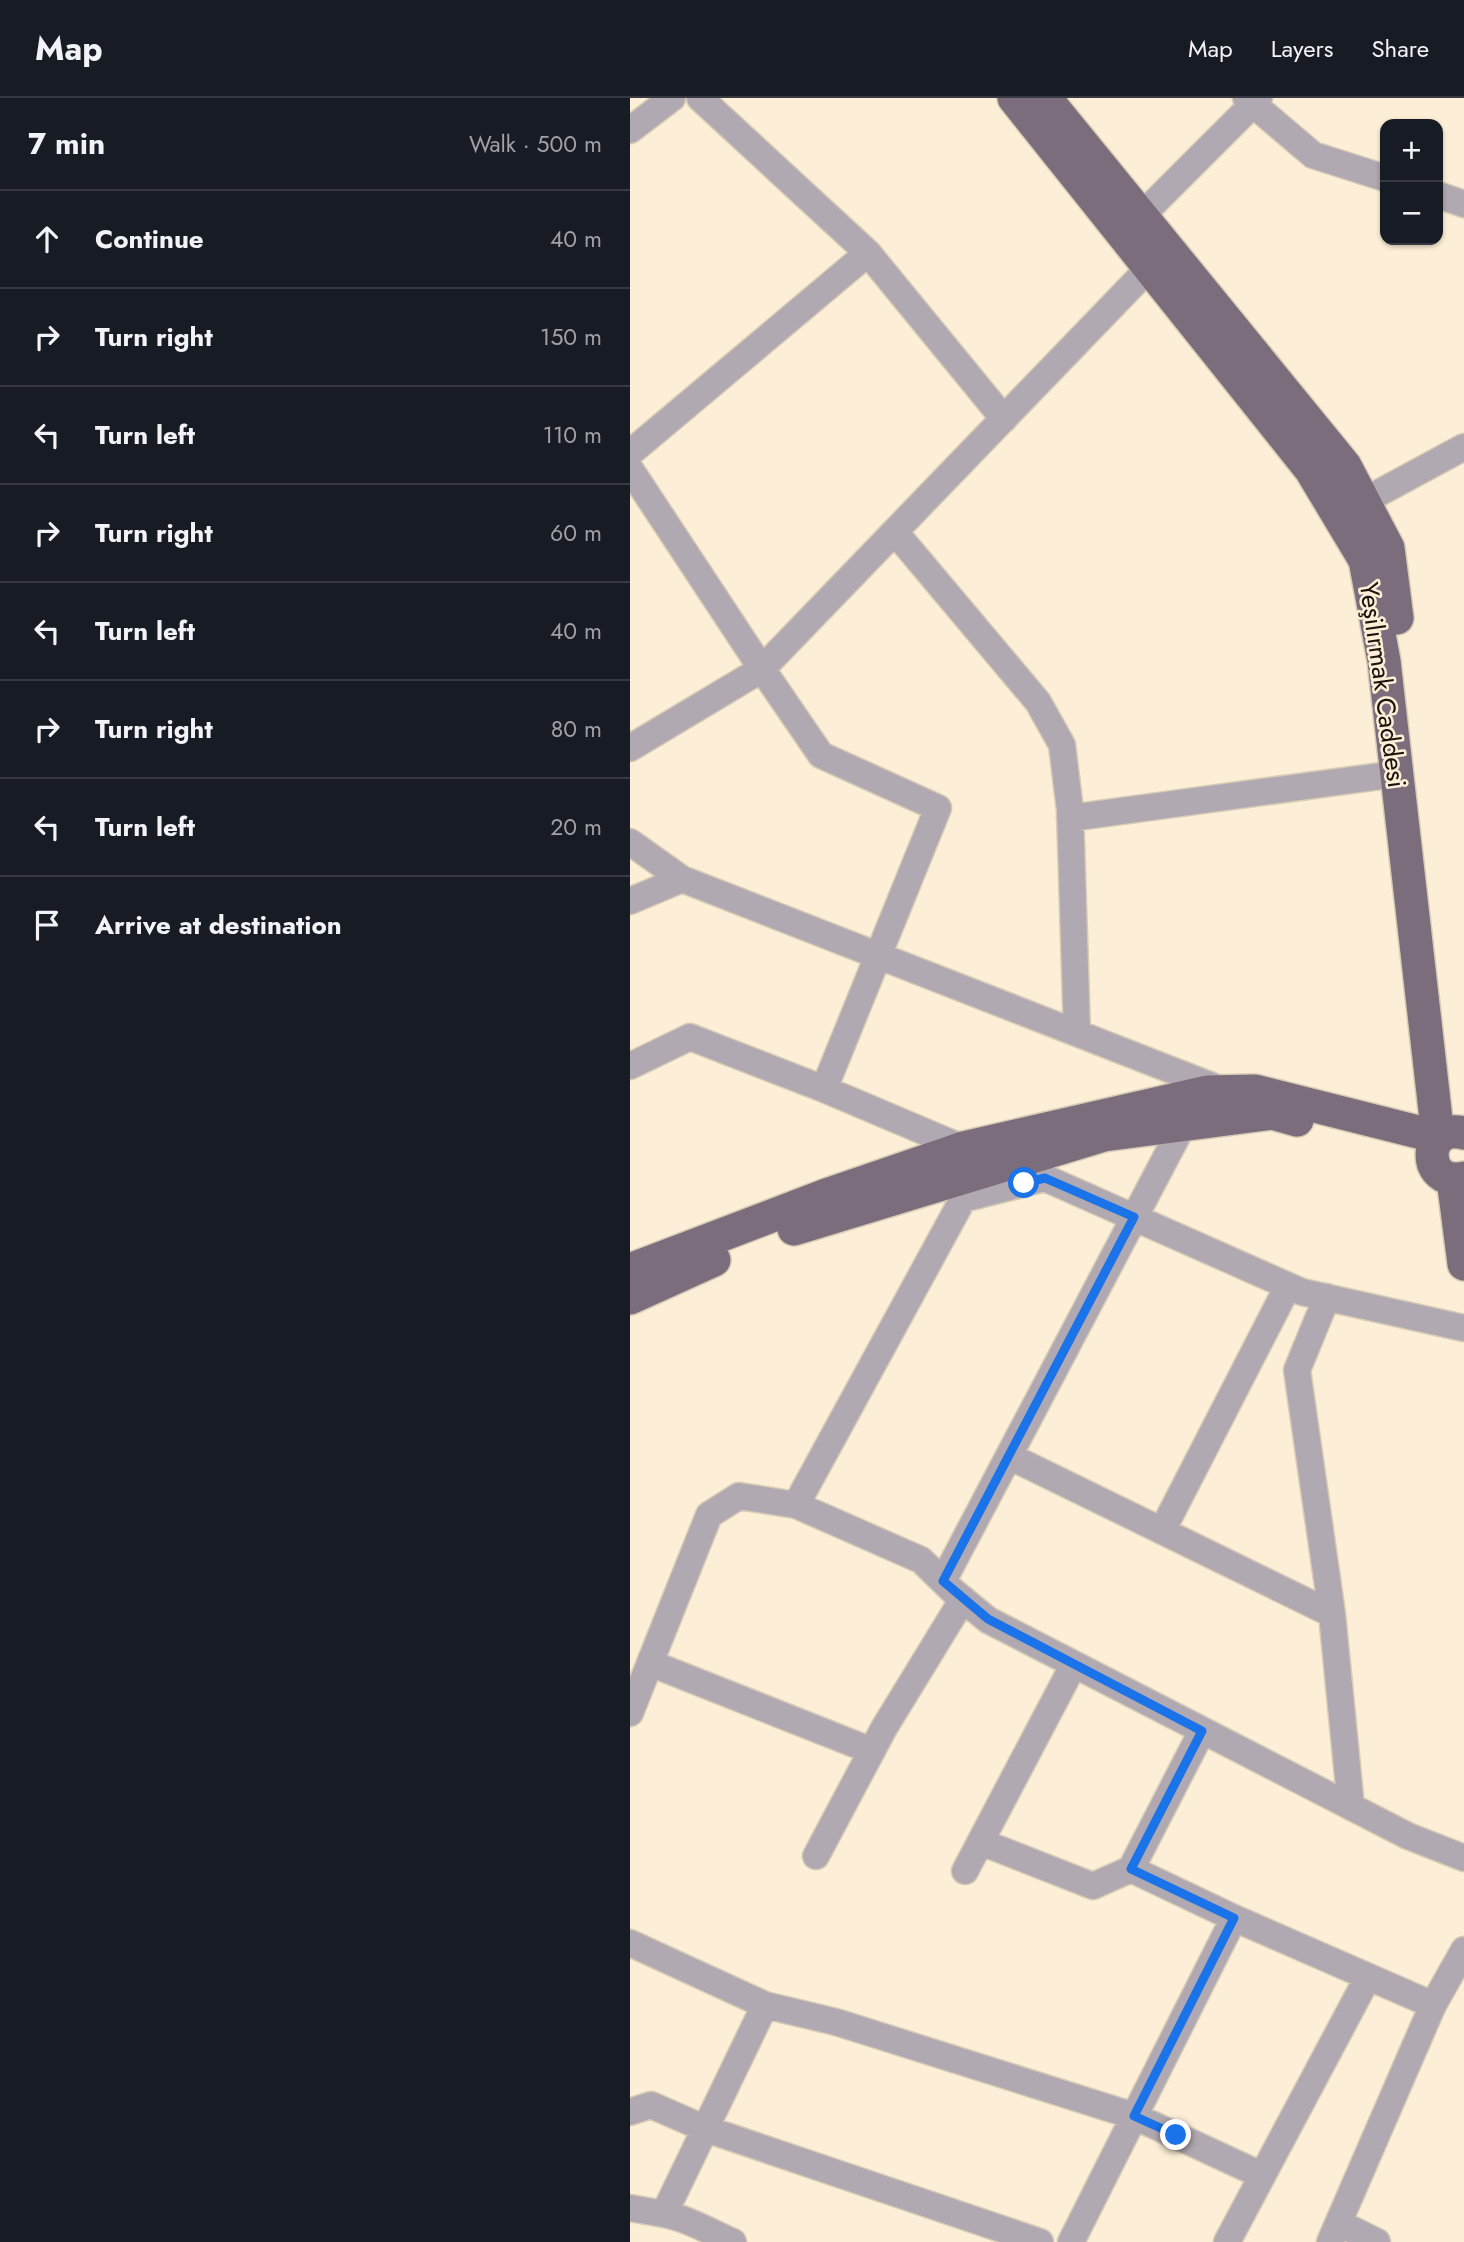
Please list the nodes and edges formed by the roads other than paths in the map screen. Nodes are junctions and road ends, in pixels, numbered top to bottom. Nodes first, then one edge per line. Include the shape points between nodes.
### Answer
1 (672, 98) edge
2 (700, 98) edge
3 (1014, 98) edge
4 (1045, 98) edge
5 (1252, 100) edge
6 (630, 130) edge
7 (1380, 176) edge
8 (1443, 197) edge
9 (1464, 204) edge
10 (1141, 216) junction
11 (868, 253) junction
12 (1149, 268) junction
13 (1004, 419) junction
14 (1464, 447) edge
15 (630, 453) edge
16 (630, 469) edge
17 (1364, 501) junction
18 (895, 532) junction
19 (762, 669) junction
20 (630, 748) edge
21 (1396, 774) junction
22 (1070, 818) junction
23 (630, 842) edge
24 (682, 879) junction
25 (630, 901) edge
26 (878, 956) junction
27 (1077, 1033) junction
28 (630, 1066) edge
29 (824, 1089) junction
30 (1226, 1092) junction
31 (1183, 1125) junction
32 (962, 1148) junction
33 (1452, 1153) edge
34 (1134, 1217) junction
35 (1464, 1264) edge
36 (630, 1270) edge
37 (1289, 1286) junction
38 (1328, 1297) junction
39 (630, 1298) edge
40 (1464, 1328) edge
41 (1009, 1456) junction
42 (796, 1505) junction
43 (1162, 1531) junction
44 (943, 1581) junction
45 (963, 1599) junction
46 (1332, 1614) junction
47 (1074, 1664) junction
48 (655, 1665) dead end
49 (630, 1713) edge
50 (1202, 1731) junction
51 (872, 1751) junction
52 (1351, 1807) junction
53 (981, 1842) junction
54 (816, 1856) dead end
55 (1464, 1858) edge
56 (1131, 1869) junction
57 (965, 1871) dead end
58 (1234, 1918) junction
59 (630, 1943) edge
60 (1464, 1951) edge
61 (1368, 1977) junction
62 (765, 2005) junction
63 (1433, 2005) junction
64 (630, 2112) edge
65 (1134, 2116) junction
66 (706, 2129) junction
67 (1261, 2175) junction
68 (630, 2208) edge
69 (664, 2214) junction
70 (1335, 2233) edge
71 (733, 2242) edge
72 (1040, 2242) edge
73 (1071, 2242) edge
74 (1227, 2242) edge
75 (1377, 2242) edge

1 - 6 street
2 - 11 street
3 - 12 main road, Yeşilırmak Caddesi
4 - 10 main road, Yeşilırmak Caddesi
5 - 7 street via 1313,155
5 - 10 street
8 - 9 street
10 - 17 main road, Yeşilırmak Caddesi via 1345,466
11 - 13 street
11 - 15 street
12 - 13 street
12 - 21 main road, Yeşilırmak Caddesi via 1311,470 1365,560 1384,661
13 - 18 street
14 - 17 street
16 - 19 street
17 - 33 main road, Yeşilırmak Caddesi via 1388,548
18 - 19 street
18 - 22 street via 1038,702 1062,745
19 - 20 street
19 - 26 street via 821,755 938,808
21 - 22 street
21 - 33 main road, Yeşilırmak Caddesi
22 - 27 street
23 - 24 street
24 - 25 street
24 - 26 street
26 - 27 street
26 - 29 street
27 - 30 street
28 - 29 street via 690,1037
29 - 32 street
30 - 32 main road via 1207,1092
30 - 33 main road via 1255,1091
31 - 33 main road via 1272,1113
31 - 34 street
31 - 39 main road via 1104,1135 762,1239
32 - 36 main road
33 - 35 main road, Yeşilırmak Caddesi
34 - 37 street
34 - 41 street
34 - 42 street via 1045,1178 963,1199
37 - 38 street
37 - 43 street
38 - 40 street
38 - 46 street via 1297,1370
41 - 43 street
41 - 44 street
42 - 44 street via 921,1560
42 - 49 street via 738,1496 709,1515
43 - 46 street
44 - 45 street
45 - 47 street via 988,1619
45 - 51 street
46 - 52 street
47 - 50 street
47 - 53 street
48 - 51 street
50 - 52 street
50 - 56 street
51 - 54 street
52 - 55 street
53 - 56 street via 1093,1886
53 - 57 street
56 - 58 street
58 - 61 street
58 - 65 street
59 - 62 street
60 - 63 street
61 - 63 street
61 - 67 street
62 - 65 street via 836,2022
62 - 66 street
63 - 70 street
64 - 66 street via 650,2105
65 - 67 street
65 - 73 street
66 - 69 street
66 - 72 street
67 - 74 street
68 - 69 street
69 - 71 street via 685,2218
70 - 75 street

